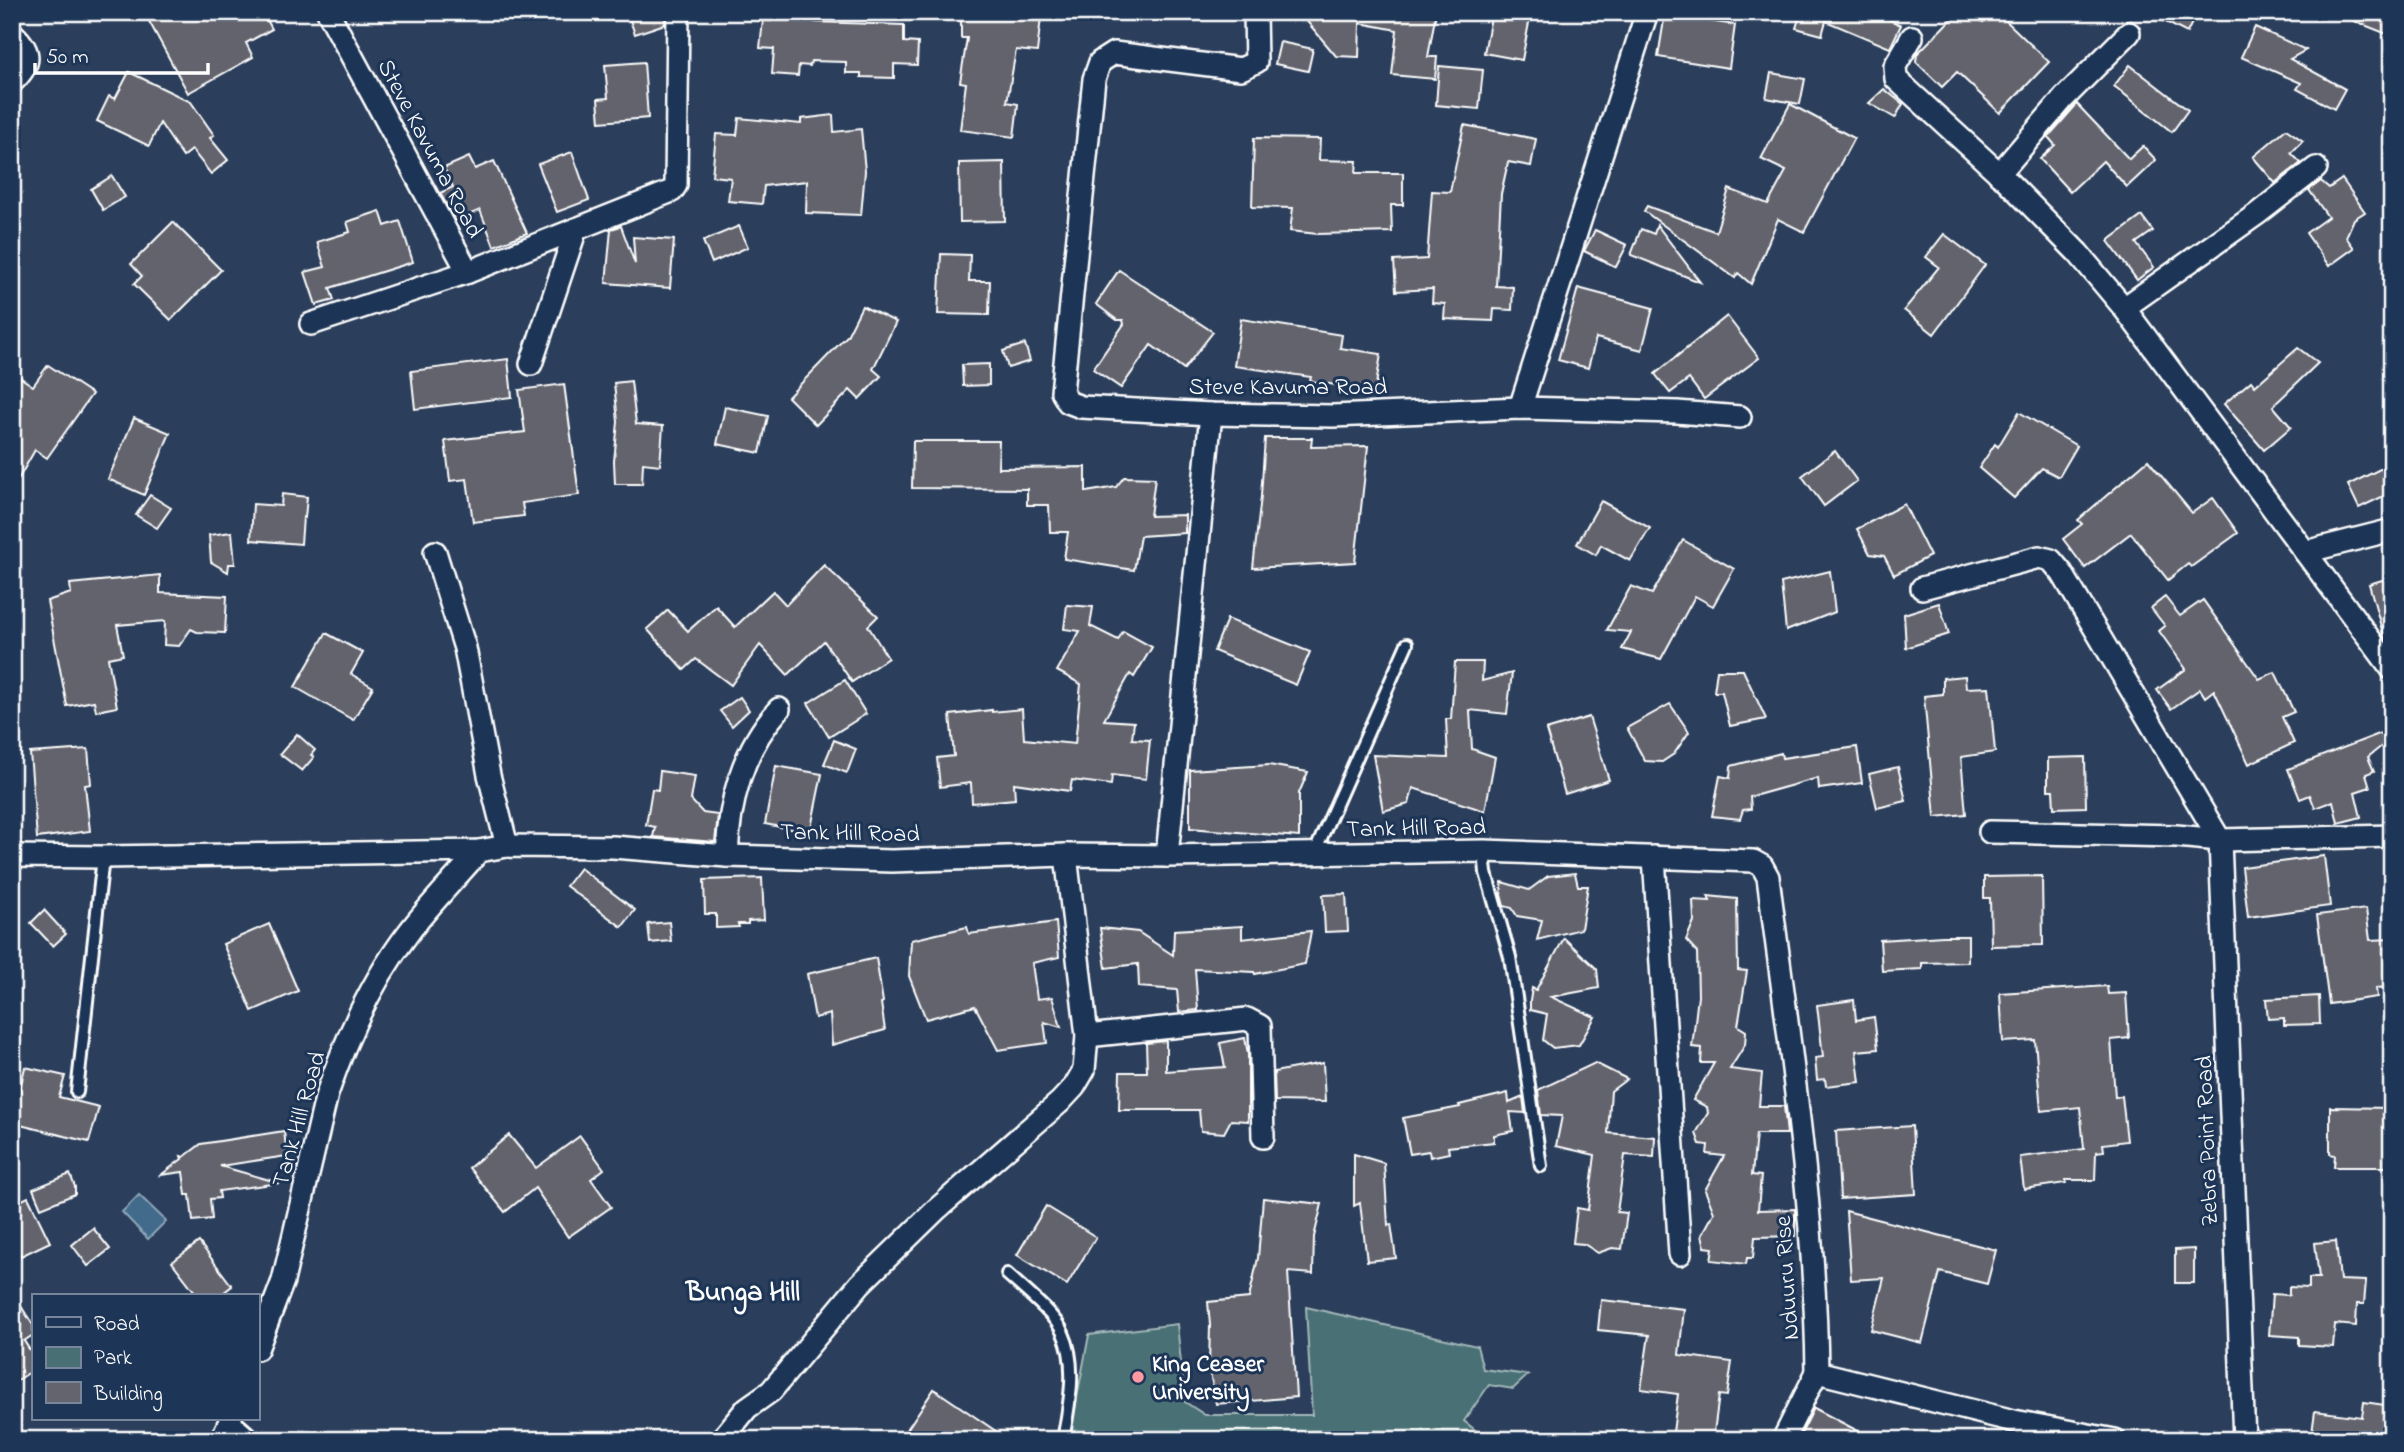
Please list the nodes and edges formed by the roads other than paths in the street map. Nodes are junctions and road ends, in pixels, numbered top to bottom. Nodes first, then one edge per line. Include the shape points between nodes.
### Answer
1 (328, 12) edge
2 (678, 12) edge
3 (1255, 12) edge
4 (1647, 12) edge
5 (12, 33) edge
6 (2129, 33) dead end
7 (1912, 37) dead end
8 (12, 82) edge
9 (2316, 169) dead end
10 (1999, 174) junction
11 (576, 229) junction
12 (468, 272) junction
13 (2124, 309) junction
14 (311, 324) dead end
15 (531, 364) dead end
16 (1520, 408) junction
17 (1211, 414) junction
18 (1740, 417) dead end
19 (2392, 530) edge
20 (435, 552) dead end
21 (2305, 552) junction
22 (1922, 588) dead end
23 (1407, 644) dead end
24 (2392, 669) edge
25 (779, 709) dead end
26 (1990, 832) dead end
27 (2392, 836) edge
28 (2220, 840) junction
29 (507, 846) junction
30 (479, 851) junction
31 (1484, 851) junction
32 (1314, 854) junction
33 (1066, 855) junction
34 (12, 856) edge
35 (727, 856) junction
36 (1167, 856) junction
37 (103, 857) junction
38 (1654, 857) junction
39 (1768, 877) joint
40 (1087, 1036) junction
41 (77, 1092) dead end
42 (1264, 1137) dead end
43 (1541, 1166) dead end
44 (1680, 1254) dead end
45 (1007, 1274) dead end
46 (259, 1344) edge
47 (1817, 1372) junction
48 (231, 1420) edge
49 (233, 1420) edge
50 (221, 1440) edge
51 (257, 1440) edge
52 (721, 1440) edge
53 (1063, 1440) edge
54 (1783, 1440) edge
55 (2115, 1440) edge
56 (2244, 1440) edge

1 - 12 street, Steve Kavuma Road
2 - 11 street via 676,185 665,195
3 - 17 street, Steve Kavuma Road via 1256,62 1249,67 1114,53 1100,62 1094,79 1062,392 1068,402 1081,407
4 - 16 street
5 - 8 street via 27,51 28,61
6 - 10 street via 2064,98
7 - 10 street via 1895,66 1896,79
9 - 13 street
10 - 13 street via 2078,253
11 - 12 street
11 - 15 street
12 - 14 street
13 - 21 street
16 - 17 street, Steve Kavuma Road via 1333,416
16 - 18 street, Steve Kavuma Road
17 - 36 street
19 - 21 street
20 - 29 street via 465,648
21 - 24 street
22 - 28 street via 2039,557 2051,560
23 - 32 lane
25 - 35 street via 745,759 734,791
26 - 28 street
27 - 28 street
28 - 56 street, Zebra Point Road
29 - 30 street, Tank Hill Road
29 - 35 street, Tank Hill Road via 614,847
30 - 37 street
30 - 46 street, Tank Hill Road via 408,932 369,994 336,1067 284,1281
31 - 32 street, Tank Hill Road
31 - 38 street, Tank Hill Road
31 - 43 lane via 1510,957
32 - 36 street, Tank Hill Road
33 - 35 street, Tank Hill Road via 892,861
33 - 36 street, Tank Hill Road
33 - 40 street
34 - 37 street
37 - 41 lane
38 - 39 street, Tank Hill Road via 1753,860
38 - 44 street
39 - 47 street, Nduuru Rise via 1805,1167
40 - 42 street via 1254,1021 1260,1027
40 - 52 street via 1084,1070 1074,1087 860,1284 771,1391 747,1408
45 - 53 lane via 1063,1331 1072,1365
47 - 54 street
47 - 55 street, Nduuru Rise via 2014,1421
48 - 50 street
49 - 51 lane

